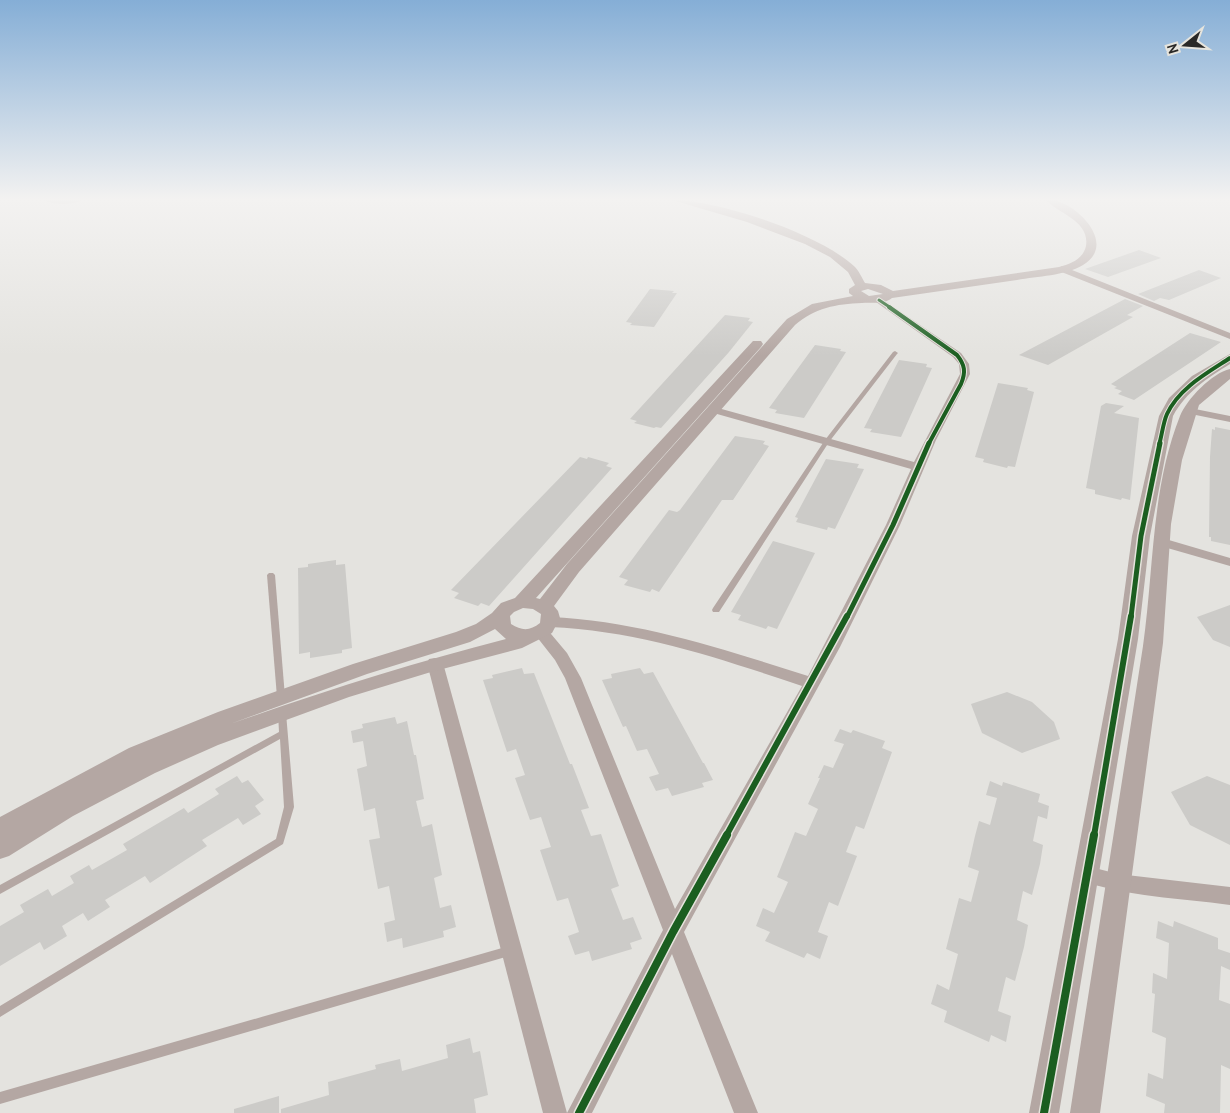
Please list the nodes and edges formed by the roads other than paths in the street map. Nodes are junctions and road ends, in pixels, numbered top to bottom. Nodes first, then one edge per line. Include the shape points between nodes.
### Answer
1 (827, 252) edge
2 (836, 252) edge
3 (1077, 252) edge
4 (1088, 252) edge
5 (1062, 269) junction
6 (871, 292) junction
7 (1230, 336) edge
8 (895, 354) dead end
9 (1230, 358) edge
10 (1230, 373) edge
11 (714, 410) junction
12 (1190, 411) junction
13 (1230, 419) edge
14 (827, 442) junction
15 (918, 467) junction
16 (1162, 542) junction
17 (1230, 562) edge
18 (271, 575) dead end
19 (522, 602) junction
20 (716, 610) dead end
21 (499, 617) junction
22 (542, 624) junction
23 (435, 663) junction
24 (811, 683) junction
25 (282, 714) junction
26 (0, 828) edge
27 (0, 848) edge
28 (1087, 874) junction
29 (1118, 882) junction
30 (0, 890) edge
31 (1230, 896) edge
32 (673, 932) junction
33 (512, 950) junction
34 (0, 1012) edge
35 (0, 1098) edge
36 (555, 1113) edge
37 (579, 1113) edge
38 (746, 1113) edge
39 (1044, 1113) edge
40 (1085, 1113) edge

1 - 6 street via 850,268
2 - 6 street via 862,272
3 - 6 street via 1067,261 1046,267
4 - 5 street via 1080,263
5 - 6 street
5 - 7 street
6 - 11 street via 804,311
6 - 15 street via 958,355 964,364 961,384
6 - 19 street via 812,299 790,308
8 - 14 lane
9 - 28 street via 1197,379 1174,401 1166,416 1141,536 1128,639
10 - 12 street via 1206,390
11 - 14 street
11 - 22 street via 574,568
12 - 13 street
12 - 16 street via 1174,460
14 - 15 street
14 - 20 lane
15 - 24 street via 871,569
16 - 17 street
16 - 29 street via 1153,643
18 - 25 lane
19 - 21 street via 508,607
19 - 22 street via 538,604
21 - 22 street via 499,623 508,633 524,636
21 - 25 street via 463,637 360,669
22 - 23 street via 515,643
22 - 24 street via 581,622 650,634
22 - 32 street via 573,678
23 - 25 street
23 - 33 street
24 - 32 street
25 - 26 street via 225,717 137,754
25 - 27 street via 210,739 147,768 65,809
25 - 30 lane
25 - 34 lane via 290,807 280,841
28 - 29 street
28 - 39 street
29 - 31 street
29 - 40 street
32 - 37 street
32 - 38 street
33 - 35 lane
33 - 36 street

